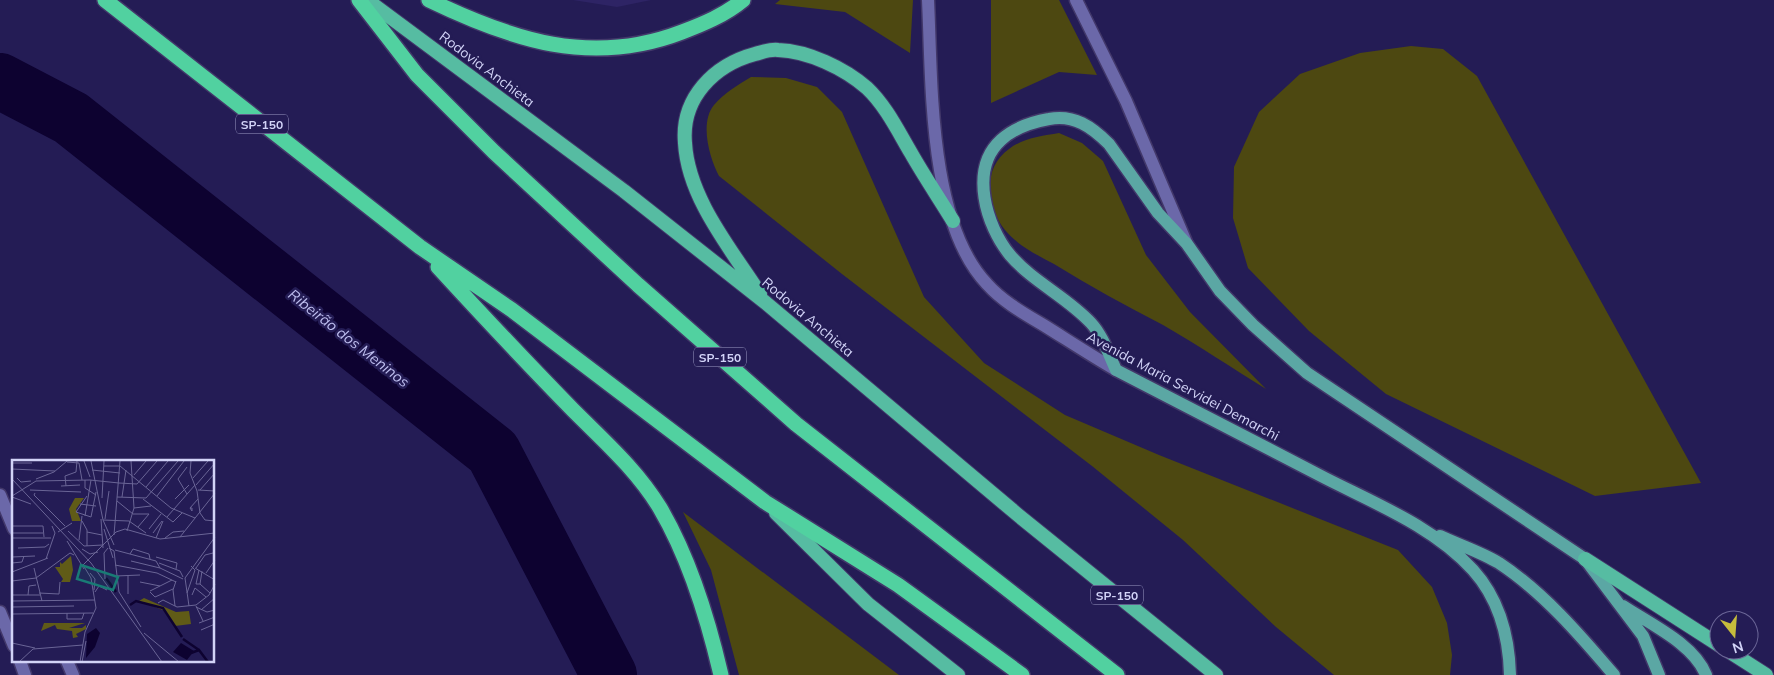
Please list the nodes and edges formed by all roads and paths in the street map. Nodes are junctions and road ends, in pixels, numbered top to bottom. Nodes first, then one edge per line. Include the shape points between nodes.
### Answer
1 (105, 0) edge
2 (360, 0) edge
3 (367, 0) edge
4 (429, 0) edge
5 (743, 0) edge
6 (928, 0) edge
7 (1076, 0) edge
8 (953, 221) junction
9 (1187, 244) junction
10 (420, 247) junction
11 (766, 303) junction
12 (1116, 370) junction
13 (0, 495) edge
14 (765, 502) junction
15 (12, 524) edge
16 (1426, 530) junction
17 (1585, 559) junction
18 (1619, 604) junction
19 (0, 612) edge
20 (1709, 639) edge
21 (12, 641) edge
22 (1743, 660) edge
23 (20, 662) edge
24 (68, 662) edge
25 (25, 675) edge
26 (73, 675) edge
27 (721, 675) edge
28 (958, 675) edge
29 (1022, 675) edge
30 (1116, 675) edge
31 (1216, 675) edge
32 (1510, 675) edge
33 (1614, 675) edge
34 (1659, 675) edge
35 (1706, 675) edge
36 (1766, 675) edge

1 - 10 highway, SP-150
2 - 30 highway, SP-150 via 417,76 638,285 796,424
3 - 11 highway, Rodovia Anchieta / SP-150 via 624,191
4 - 5 highway via 519,38 572,48 600,49 626,47 672,36 717,17
6 - 8 main road, Avenida Maria Servidei Demarchi via 937,146
7 - 9 main road via 1126,101
8 - 11 highway via 891,118 857,80 826,63 798,53 768,50 739,59 710,77 696,96 686,120 684,144 701,199
8 - 12 main road, Avenida Maria Servidei Demarchi via 973,267 988,286 1025,314
9 - 12 main road via 1158,213 1109,144 1080,121 1055,118 1026,125 1010,132 993,150 987,162 983,186 996,235 1020,265 1092,325
9 - 17 main road via 1220,291 1307,373
10 - 14 highway, SP-150 via 512,310
10 - 27 highway via 502,336 626,461 660,508 710,628
11 - 31 highway, Rodovia Anchieta / SP-150
12 - 16 main road, Avenida Maria Servidei Demarchi
13 - 15 main road
14 - 28 highway, SP-150 via 868,604
14 - 29 highway, SP-150 via 898,585
16 - 32 main road, Avenida Maria Servidei Demarchi via 1472,569 1492,598 1503,622 1509,647
16 - 33 main road via 1497,562 1519,577 1548,603
17 - 18 main road
17 - 20 highway
18 - 34 main road via 1648,645
18 - 35 main road via 1691,651
19 - 21 main road
22 - 36 highway
23 - 25 main road
24 - 26 main road

